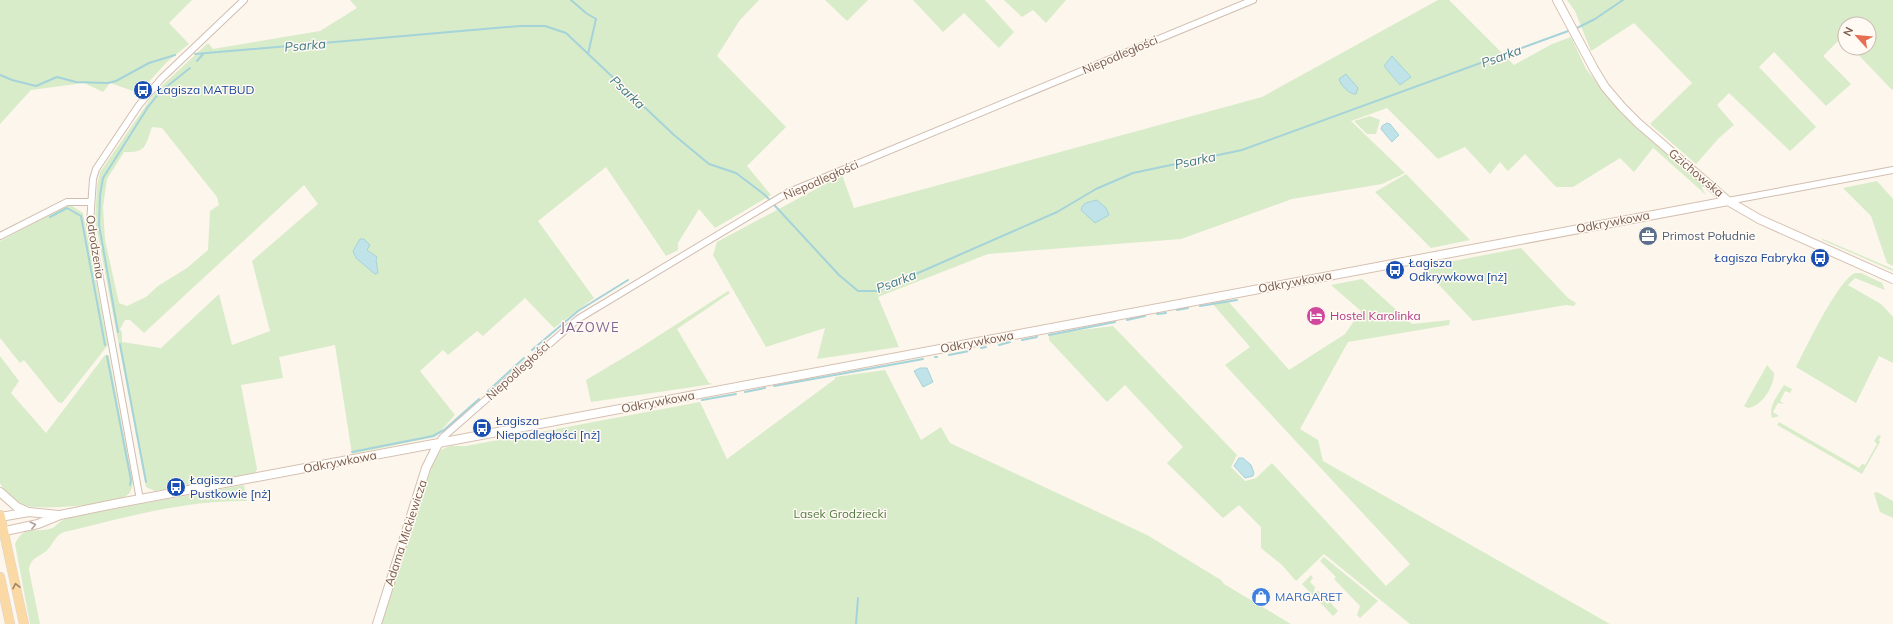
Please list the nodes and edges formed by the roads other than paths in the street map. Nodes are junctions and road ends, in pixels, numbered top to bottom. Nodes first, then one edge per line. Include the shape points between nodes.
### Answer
1 (244, 0) edge
2 (1253, 0) edge
3 (1556, 0) edge
4 (1893, 170) edge
5 (1728, 201) junction
6 (90, 202) junction
7 (0, 236) edge
8 (1893, 279) edge
9 (438, 444) junction
10 (0, 492) edge
11 (140, 500) junction
12 (29, 512) junction
13 (60, 515) junction
14 (0, 516) edge
15 (2, 532) edge
16 (0, 577) edge
17 (1, 586) edge
18 (10, 624) edge
19 (24, 624) edge
20 (377, 624) edge

1 - 6 street, Odrodzenia via 147,94 96,169 92,179
2 - 9 street, Niepodległości via 778,198 578,319 540,350
3 - 5 street, Gzichowska via 1605,87 1622,107
4 - 5 street, Odkrywkowa
5 - 8 street, Gzichowska via 1759,219
5 - 9 street, Odkrywkowa
6 - 7 street via 67,202
6 - 11 street, Odrodzenia via 90,223
9 - 11 street, Odkrywkowa
9 - 20 street, Adama Mickiewicza via 426,468
10 - 12 street, Odkrywkowa via 17,507
11 - 13 street, Odkrywkowa
12 - 13 street, Odkrywkowa
12 - 14 street, Odkrywkowa
15 -> 13 street, Odkrywkowa via 38,524
14 - 15 main road
19 -> 15 main road
16 - 17 main road
17 - 18 main road

